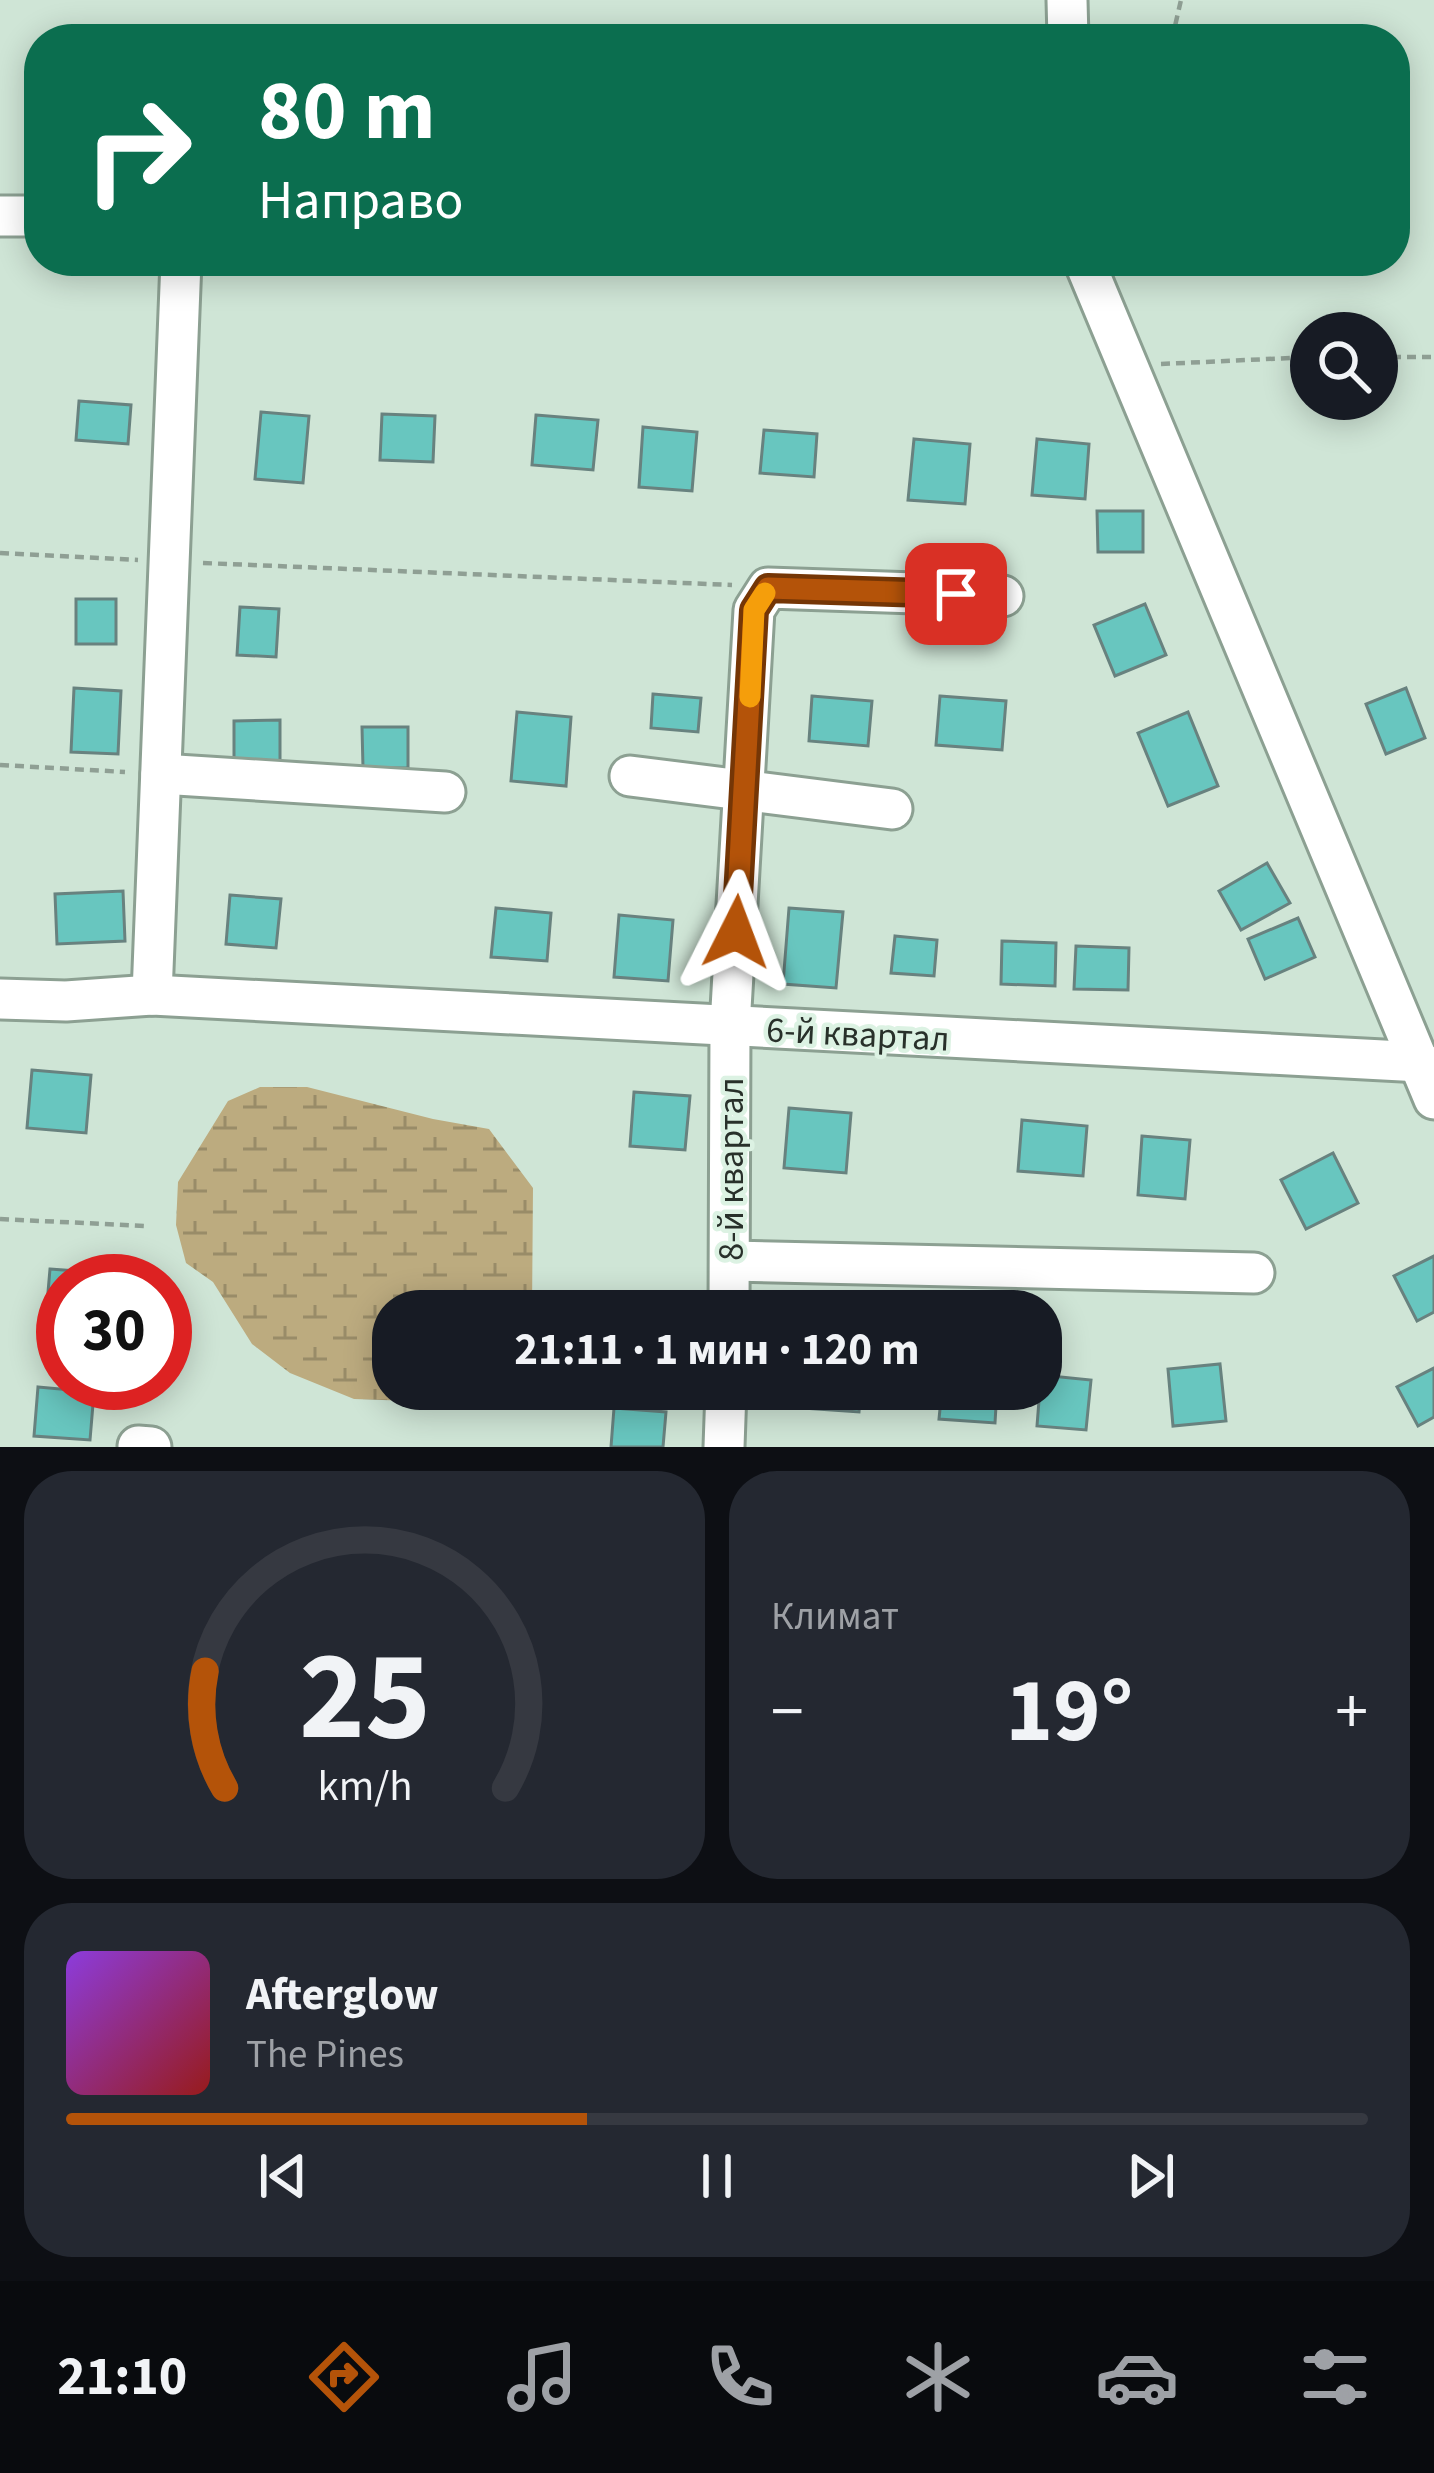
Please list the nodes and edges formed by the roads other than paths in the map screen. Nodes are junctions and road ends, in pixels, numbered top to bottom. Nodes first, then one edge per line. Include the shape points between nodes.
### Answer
1 (180, 276) edge
2 (1090, 276) edge
3 (1003, 596) dead end
4 (161, 774) junction
5 (630, 776) dead end
6 (744, 791) junction
7 (445, 792) dead end
8 (892, 808) dead end
9 (152, 995) junction
10 (0, 998) edge
11 (730, 1026) junction
12 (1427, 1081) edge
13 (731, 1261) junction
14 (1254, 1273) dead end
15 (730, 1290) edge
16 (725, 1410) edge
17 (138, 1446) edge
18 (151, 1447) edge
19 (724, 1447) edge

1 - 4 street
2 - 12 street
3 - 6 street, 8-й квартал via 768,588 754,610
4 - 7 street
4 - 9 street
5 - 6 street
6 - 8 street
6 - 11 street, 8-й квартал
9 - 10 street, 6-й квартал
9 - 11 street, 6-й квартал
11 - 12 street, 6-й квартал
11 - 13 street, 8-й квартал
13 - 14 street
13 - 15 street, 8-й квартал
16 - 19 street
17 - 18 street

